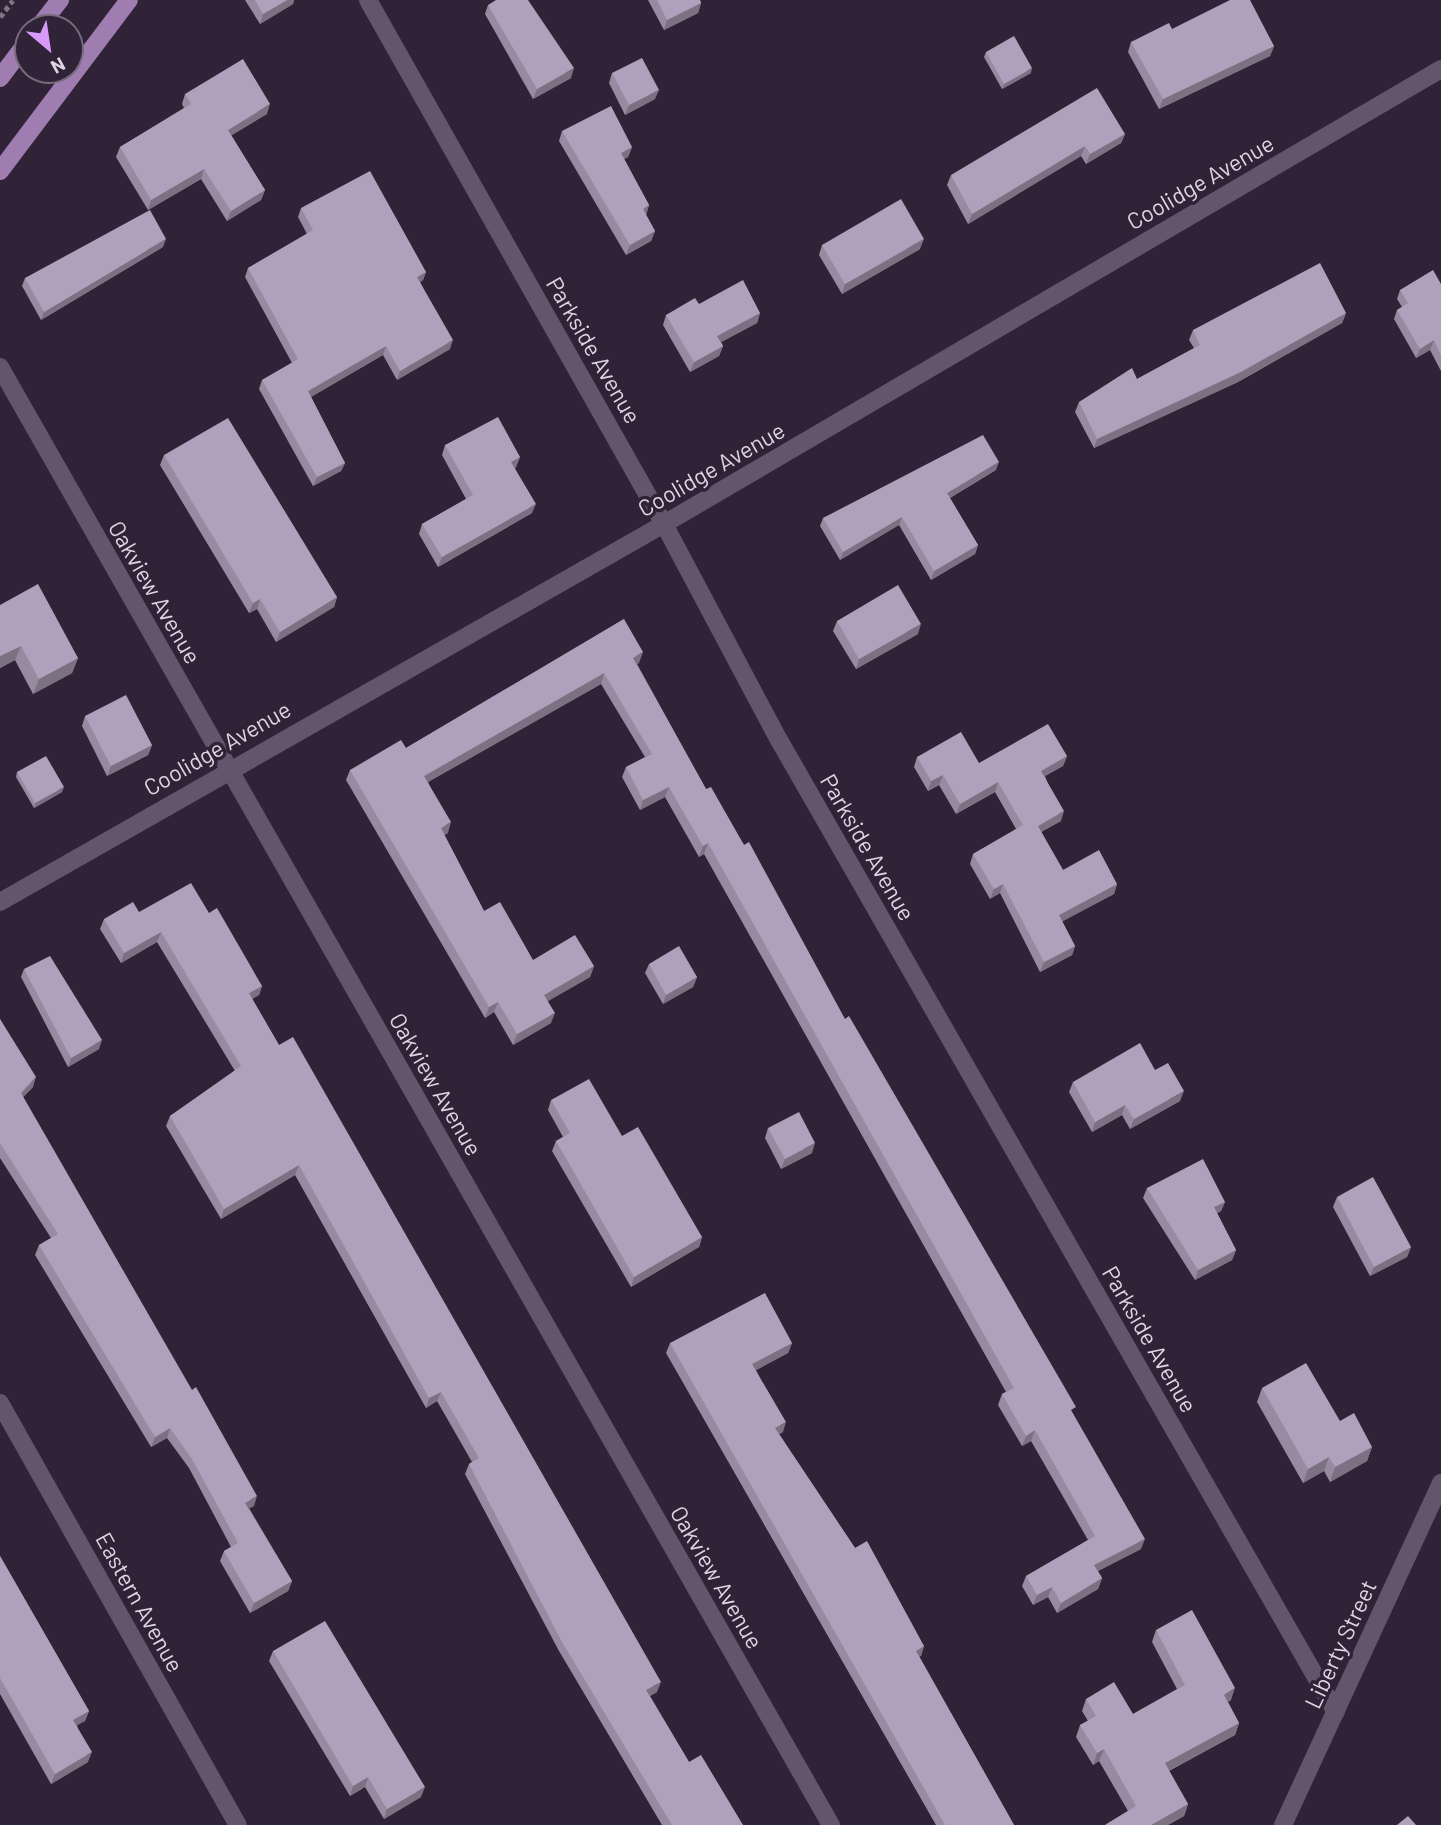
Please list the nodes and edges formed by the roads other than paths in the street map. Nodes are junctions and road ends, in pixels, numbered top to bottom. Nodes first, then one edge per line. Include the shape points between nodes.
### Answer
1 (60, 0) edge
2 (130, 0) edge
3 (368, 0) edge
4 (49, 14) edge
5 (14, 60) edge
6 (1441, 69) edge
7 (0, 78) edge
8 (0, 171) edge
9 (0, 367) edge
10 (664, 524) junction
11 (228, 769) junction
12 (0, 902) edge
13 (0, 1403) edge
14 (1441, 1483) edge
15 (1335, 1712) junction
16 (238, 1825) edge
17 (831, 1825) edge
18 (1283, 1825) edge

1 - 4 main road
2 - 8 main road
3 - 10 street, Parkside Avenue
5 - 7 main road
6 - 10 street, Coolidge Avenue
9 - 11 street, Oakview Avenue
10 - 11 street, Coolidge Avenue
10 - 15 street, Parkside Avenue via 779,740
11 - 12 street, Coolidge Avenue
11 - 17 street, Oakview Avenue
13 - 16 street, Eastern Avenue
14 - 15 street, Liberty Street
15 - 18 street, Liberty Street

